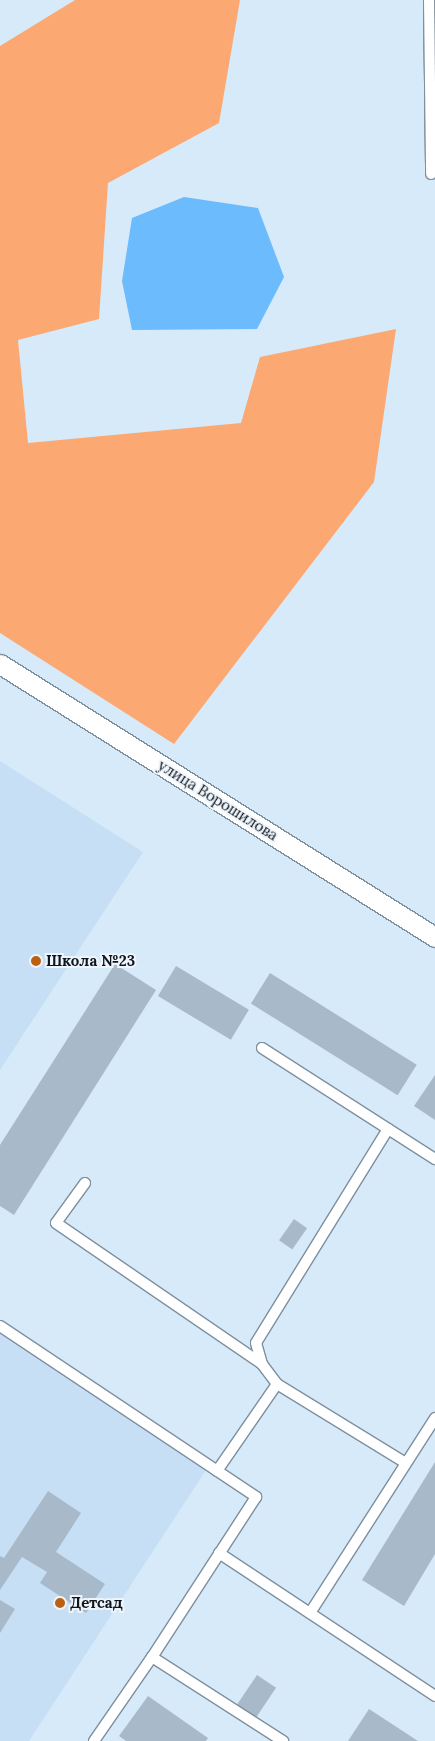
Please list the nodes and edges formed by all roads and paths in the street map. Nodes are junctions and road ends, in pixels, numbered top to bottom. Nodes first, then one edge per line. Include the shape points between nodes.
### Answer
1 (429, 0) edge
2 (431, 174) dead end
3 (0, 664) edge
4 (435, 937) edge
5 (262, 1048) dead end
6 (388, 1129) junction
7 (435, 1159) edge
8 (84, 1183) dead end
9 (0, 1326) edge
10 (262, 1364) junction
11 (277, 1384) junction
12 (435, 1418) edge
13 (406, 1463) junction
14 (217, 1471) junction
15 (219, 1553) junction
16 (310, 1613) junction
17 (152, 1657) junction
18 (435, 1696) edge
19 (94, 1741) edge
20 (283, 1741) edge

1 - 2 lane
3 - 4 street, улица Ворошилова
5 - 6 lane
6 - 7 lane
6 - 10 lane via 260,1331 256,1343
8 - 10 lane via 56,1224
9 - 14 lane
10 - 11 lane
11 - 13 lane
11 - 14 lane
12 - 13 lane
13 - 16 lane
14 - 15 lane via 256,1497
15 - 16 lane
15 - 17 lane
16 - 18 lane
17 - 19 lane
17 - 20 lane

